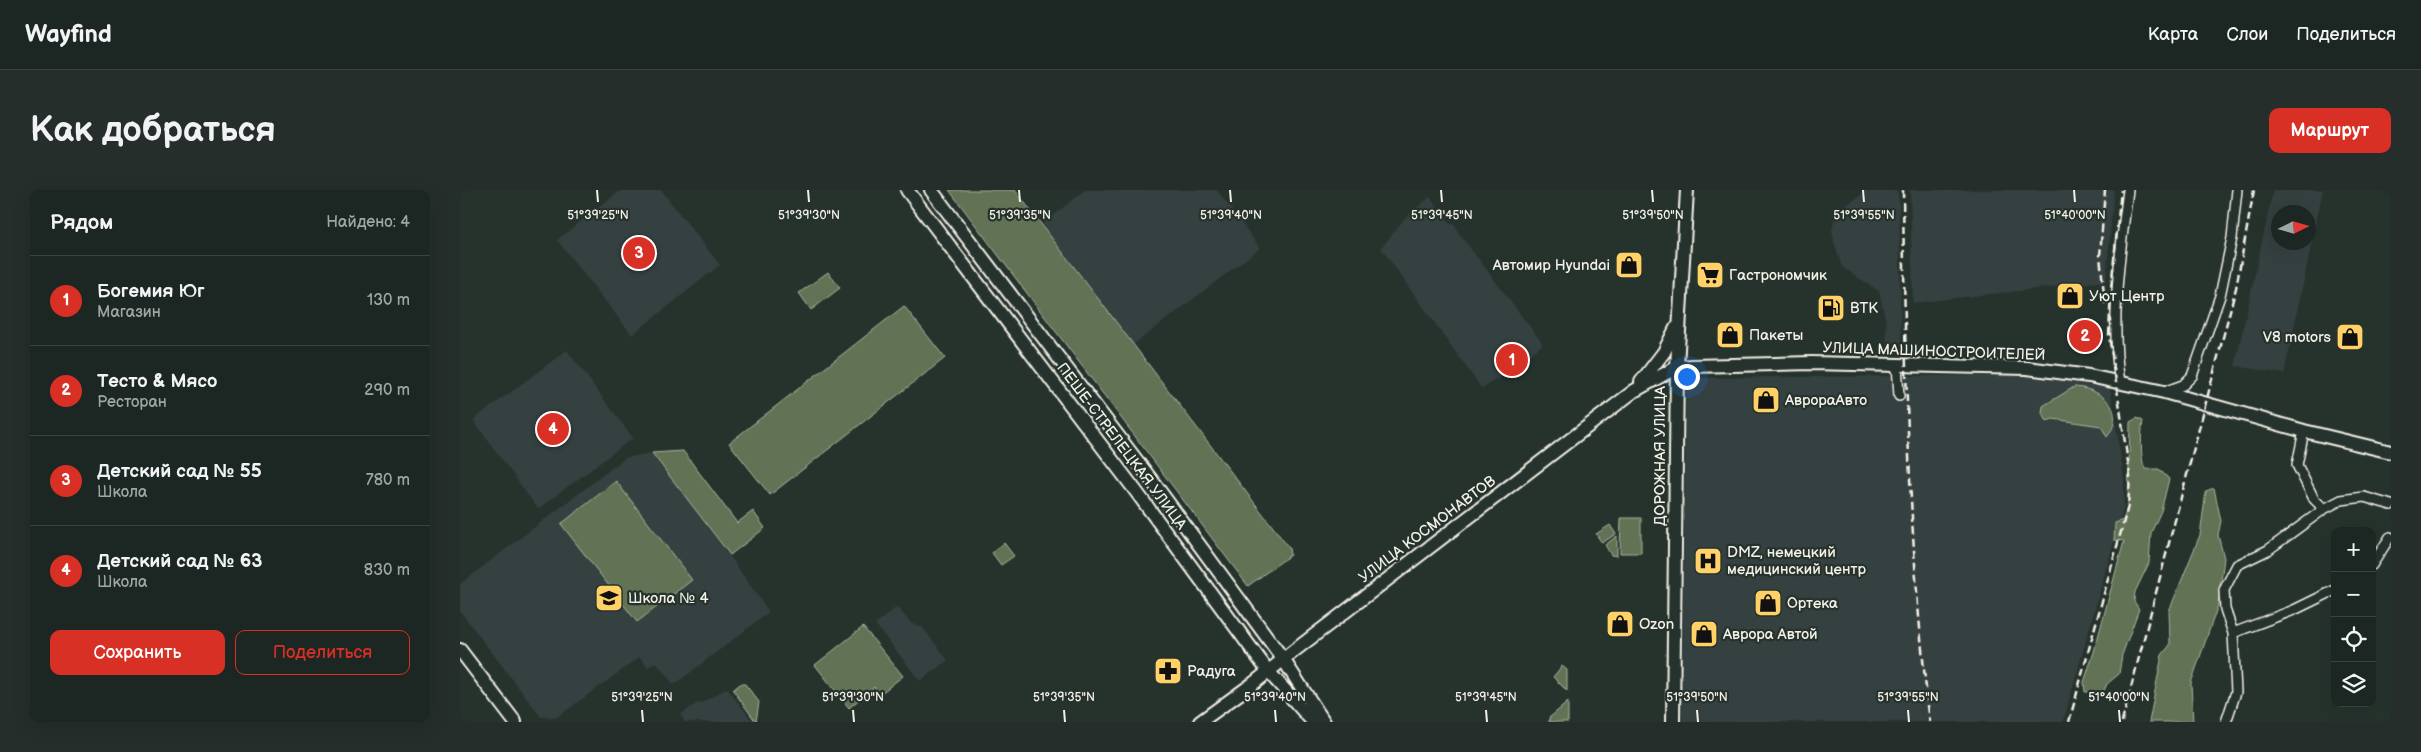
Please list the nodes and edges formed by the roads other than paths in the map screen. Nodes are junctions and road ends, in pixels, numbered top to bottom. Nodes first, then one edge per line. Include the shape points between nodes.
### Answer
1 (906, 190) edge
2 (930, 190) edge
3 (1687, 190) edge
4 (2128, 190) edge
5 (2237, 190) edge
6 (1680, 321) junction
7 (1897, 364) junction
8 (1677, 367) junction
9 (2120, 383) junction
10 (1634, 391) junction
11 (2164, 392) junction
12 (1899, 396) dead end
13 (2304, 431) junction
14 (2391, 452) edge
15 (2391, 505) edge
16 (2324, 509) junction
17 (2390, 537) edge
18 (2376, 559) edge
19 (2331, 592) edge
20 (2233, 633) junction
21 (460, 650) edge
22 (1283, 659) junction
23 (1268, 671) junction
24 (515, 722) edge
25 (1200, 722) edge
26 (1313, 722) edge
27 (1324, 722) edge
28 (1673, 722) edge
29 (2226, 722) edge

1 - 23 street, ПЕШЕ-СТРЕЛЕЦКАЯ УЛИЦА via 1135,490
2 - 22 street, ПЕШЕ-СТРЕЛЕЦКАЯ УЛИЦА via 1150,478
3 - 6 street, ДОРОЖНАЯ УЛИЦА
4 - 9 street via 2114,319
5 - 11 street via 2232,238 2220,296 2192,376 2183,385
6 - 8 street, ДОРОЖНАЯ УЛИЦА
6 - 10 street via 1664,352
7 - 8 street, УЛИЦА МАШИНОСТРОИТЕЛЕЙ
7 - 9 street, УЛИЦА МАШИНОСТРОИТЕЛЕЙ via 2027,368
7 - 12 street
8 - 10 street, УЛИЦА КОСМОНАВТОВ
8 - 28 street, ДОРОЖНАЯ УЛИЦА
9 - 11 street, УЛИЦА МАШИНОСТРОИТЕЛЕЙ
10 - 22 street, УЛИЦА КОСМОНАВТОВ
11 - 13 street, УЛИЦА МАШИНОСТРОИТЕЛЕЙ
13 - 14 street, УЛИЦА МАШИНОСТРОИТЕЛЕЙ
13 - 16 street via 2297,465 2314,499
15 - 16 street via 2364,497 2341,500
16 - 20 street via 2268,550 2237,565 2224,590 2225,608
17 - 18 street
19 - 20 street
20 - 29 street via 2236,692
21 - 24 street
22 - 23 street, УЛИЦА КОСМОНАВТОВ
22 - 27 street, ПЕШЕ-СТРЕЛЕЦКАЯ УЛИЦА
23 - 25 street, УЛИЦА КОСМОНАВТОВ
23 - 26 street, ПЕШЕ-СТРЕЛЕЦКАЯ УЛИЦА

